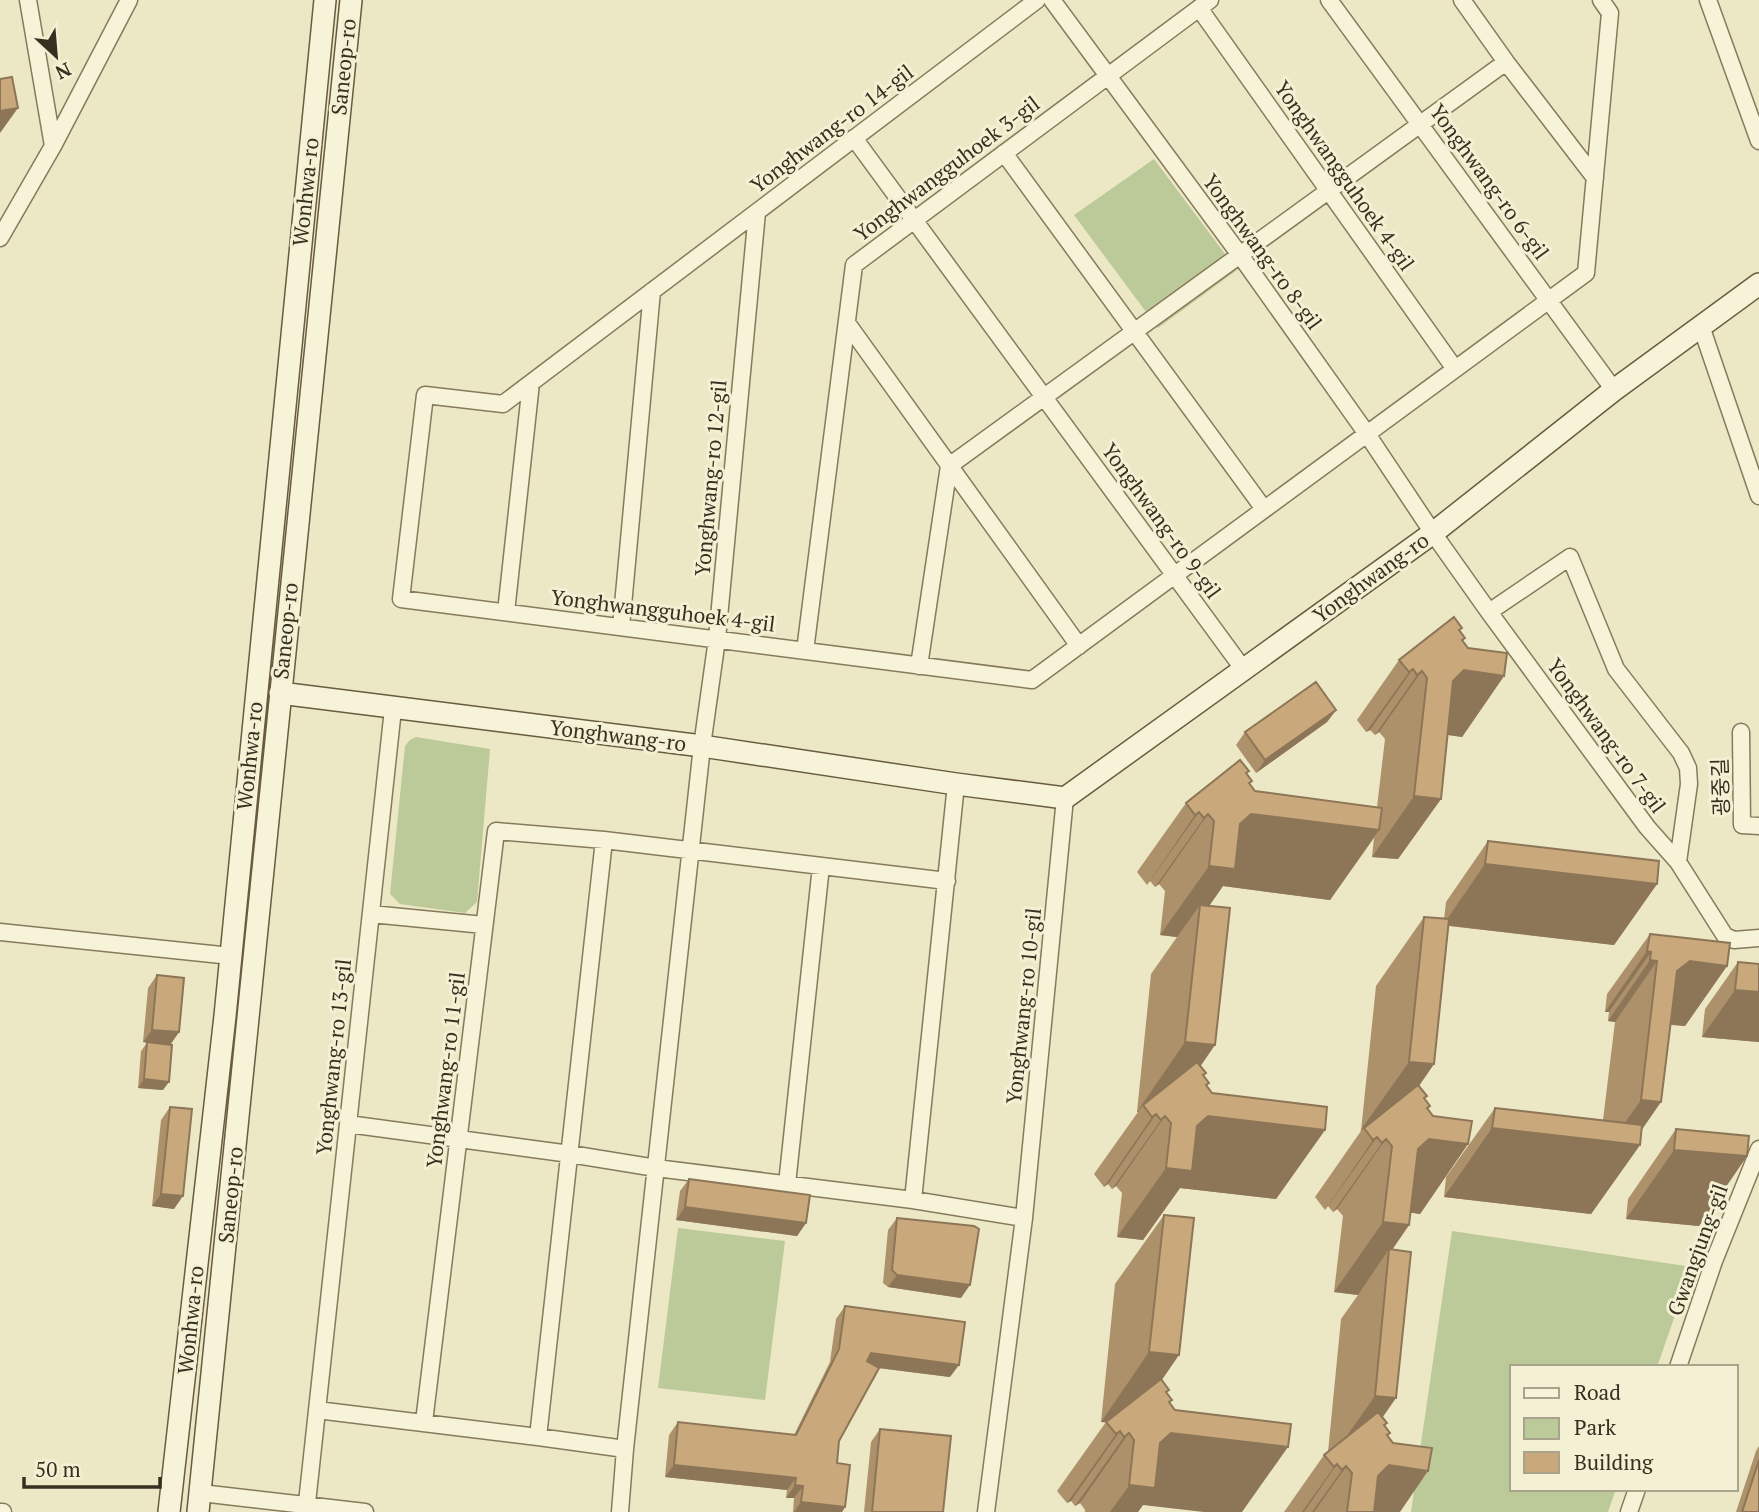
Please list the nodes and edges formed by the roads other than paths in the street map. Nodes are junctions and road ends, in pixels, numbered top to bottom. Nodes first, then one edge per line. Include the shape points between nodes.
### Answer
1 (28, 0) edge
2 (129, 0) edge
3 (325, 0) edge
4 (351, 0) edge
5 (1037, 0) edge
6 (1052, 0) edge
7 (1329, 0) edge
8 (1462, 0) edge
9 (1601, 0) edge
10 (1708, 0) edge
11 (1204, 4) edge
12 (1506, 62) junction
13 (1107, 76) junction
14 (1420, 124) junction
15 (854, 138) junction
16 (1759, 141) edge
17 (53, 146) junction
18 (1004, 153) junction
19 (1595, 178) junction
20 (1329, 191) junction
21 (757, 212) junction
22 (914, 220) junction
23 (2, 229) edge
24 (1240, 255) junction
25 (1759, 284) edge
26 (652, 292) junction
27 (1549, 300) junction
28 (846, 323) junction
29 (1701, 326) junction
30 (1135, 331) junction
31 (1455, 369) junction
32 (531, 383) junction
33 (1614, 390) junction
34 (1044, 397) junction
35 (1367, 434) junction
36 (949, 466) junction
37 (1759, 496) edge
38 (1265, 509) junction
39 (1433, 533) junction
40 (1175, 575) junction
41 (401, 599) joint
42 (506, 612) junction
43 (1489, 612) junction
44 (621, 627) junction
45 (717, 639) junction
46 (1079, 646) junction
47 (805, 651) junction
48 (919, 666) junction
49 (1244, 670) junction
50 (280, 694) junction
51 (393, 709) junction
52 (1741, 732) dead end
53 (702, 746) junction
54 (956, 784) junction
55 (1065, 798) junction
56 (1759, 825) edge
57 (604, 840) junction
58 (691, 851) junction
59 (1678, 862) junction
60 (821, 866) junction
61 (947, 881) junction
62 (370, 914) junction
63 (484, 925) junction
64 (0, 932) edge
65 (1759, 938) edge
66 (231, 956) junction
67 (348, 1124) junction
68 (459, 1139) junction
69 (1759, 1149) edge
70 (569, 1154) junction
71 (656, 1168) junction
72 (1754, 1178) edge
73 (787, 1184) junction
74 (914, 1200) junction
75 (1024, 1218) junction
76 (1679, 1365) edge
77 (317, 1410) junction
78 (424, 1422) junction
79 (538, 1437) junction
80 (625, 1449) junction
81 (1636, 1491) edge
82 (200, 1503) edge
83 (306, 1509) edge
84 (169, 1512) edge
85 (365, 1512) edge
86 (620, 1512) edge
87 (986, 1512) edge
88 (1629, 1512) edge

1 - 17 street
2 - 17 street
3 - 66 street, Wonhwa-ro
4 - 50 street, Saneop-ro
5 - 15 street, Yonghwang-ro 14-gil
6 - 13 street, Yonghwang-ro 8-gil
7 - 14 street, Yonghwang-ro 6-gil
8 - 12 street
9 - 19 street, Yonghwangguhoek 4-gil via 1610,13
10 - 16 street
11 - 13 street, Yonghwangguhoek 3-gil
11 - 20 street, Yonghwangguhoek 4-gil
12 - 14 street
12 - 19 street
13 - 18 street, Yonghwangguhoek 3-gil
13 - 24 street, Yonghwang-ro 8-gil
14 - 20 street
14 - 27 street, Yonghwang-ro 6-gil
15 - 21 street, Yonghwang-ro 14-gil
15 - 22 street, Yonghwang-ro 9-gil
17 - 23 street
18 - 22 street, Yonghwangguhoek 3-gil
18 - 30 street
19 - 27 street, Yonghwangguhoek 4-gil via 1586,273
20 - 24 street
20 - 31 street, Yonghwangguhoek 4-gil
21 - 26 street, Yonghwang-ro 14-gil
21 - 45 street, Yonghwang-ro 12-gil
22 - 28 street, Yonghwangguhoek 3-gil via 854,265
22 - 34 street, Yonghwang-ro 9-gil
24 - 30 street
24 - 35 street, Yonghwang-ro 8-gil
25 - 29 street, Yonghwang-ro
26 - 32 street, Yonghwang-ro 14-gil
26 - 44 street
27 - 31 street, Yonghwangguhoek 4-gil
27 - 33 street, Yonghwang-ro 6-gil
28 - 36 street
28 - 47 street, Yonghwangguhoek 3-gil
29 - 33 street, Yonghwang-ro
29 - 37 street
30 - 34 street
30 - 38 street
31 - 35 street, Yonghwangguhoek 4-gil
32 - 41 street, Yonghwang-ro 14-gil via 503,404 425,395
32 - 42 street
33 - 39 street, Yonghwang-ro
34 - 36 street
34 - 40 street, Yonghwang-ro 9-gil
35 - 38 street, Yonghwangguhoek 4-gil
35 - 39 street, Yonghwang-ro 8-gil
36 - 46 street
36 - 48 street
38 - 40 street, Yonghwangguhoek 4-gil
39 - 43 street, Yonghwang-ro 7-gil
39 - 49 street, Yonghwang-ro
40 - 46 street, Yonghwangguhoek 4-gil
40 - 49 street, Yonghwang-ro 9-gil
41 - 42 street, Yonghwangguhoek 4-gil
42 - 44 street, Yonghwangguhoek 4-gil
43 - 59 street, Yonghwang-ro 7-gil via 1647,827
43 - 59 street via 1570,557 1616,669 1688,768
44 - 45 street, Yonghwangguhoek 4-gil
45 - 47 street, Yonghwangguhoek 4-gil
45 - 53 street, Yonghwang-ro 12-gil
46 - 48 street, Yonghwangguhoek 4-gil via 1032,680
47 - 48 street, Yonghwangguhoek 4-gil
49 - 55 street, Yonghwang-ro
50 - 51 street, Yonghwang-ro
50 - 82 street, Saneop-ro
51 - 53 street, Yonghwang-ro
51 - 62 street, Yonghwang-ro 13-gil
52 - 56 street, 광중길 via 1742,825
53 - 54 street, Yonghwang-ro
53 - 58 street
54 - 55 street, Yonghwang-ro
54 - 61 street
55 - 75 street, Yonghwang-ro 10-gil
57 - 58 street, Yonghwang-ro 11-gil
57 - 63 street, Yonghwang-ro 11-gil via 496,831
57 - 70 street
58 - 60 street
58 - 71 street
59 - 65 street, Yonghwang-ro 7-gil via 1725,936
60 - 61 street
60 - 73 street
61 - 74 street
62 - 63 street
62 - 67 street, Yonghwang-ro 13-gil
63 - 68 street, Yonghwang-ro 11-gil
64 - 66 street
66 - 84 street, Wonhwa-ro
67 - 68 street
67 - 77 street, Yonghwang-ro 13-gil
68 - 70 street
68 - 78 street, Yonghwang-ro 11-gil
69 - 72 street, Gwangjung-gil
70 - 71 street
70 - 79 street
71 - 73 street
71 - 80 street
72 - 76 street, Gwangjung-gil via 1714,1261
73 - 74 street
74 - 75 street
75 - 87 street, Yonghwang-ro 10-gil
77 - 78 street
77 - 83 street, Yonghwang-ro 13-gil
78 - 79 street
79 - 80 street
80 - 86 street
81 - 88 street
82 - 83 street
83 - 85 street

